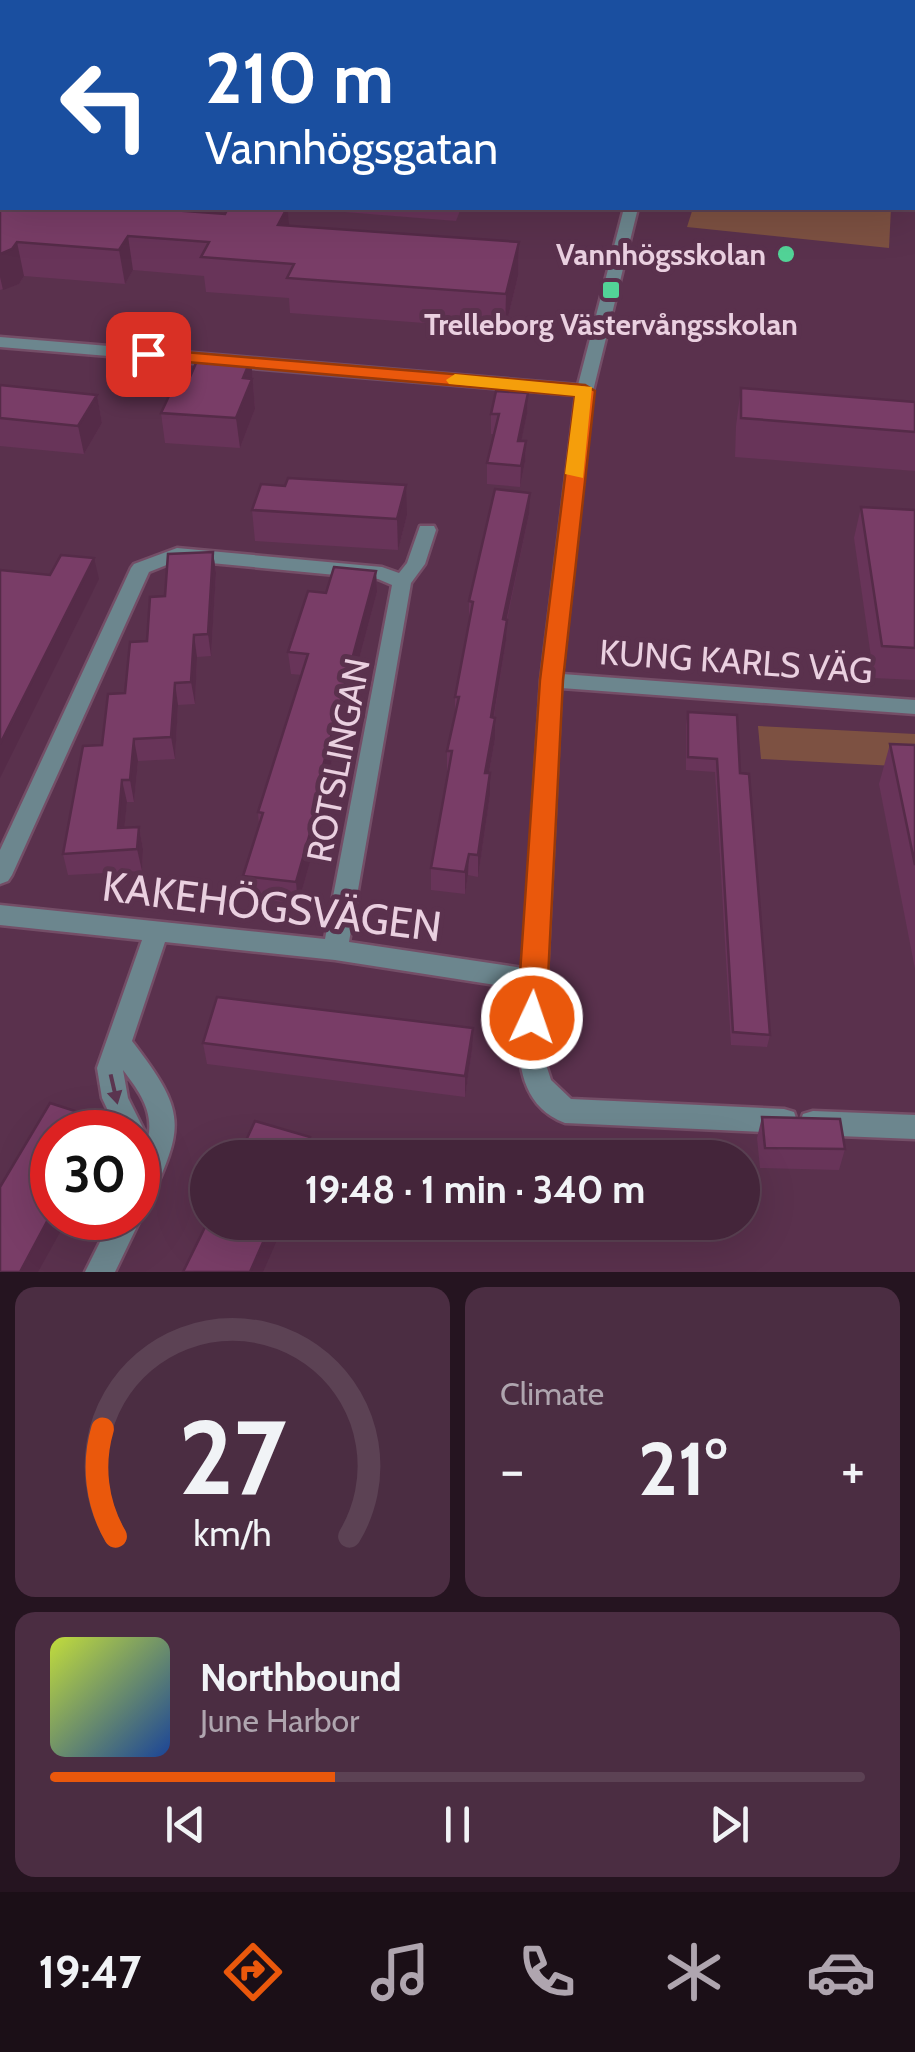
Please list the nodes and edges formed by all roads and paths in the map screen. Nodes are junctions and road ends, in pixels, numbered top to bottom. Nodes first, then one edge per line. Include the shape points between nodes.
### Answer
1 (630, 210) edge
2 (0, 342) edge
3 (585, 391) junction
4 (427, 530) dead end
5 (402, 582) junction
6 (552, 680) junction
7 (915, 707) edge
8 (0, 876) edge
9 (0, 915) edge
10 (157, 932) junction
11 (335, 950) junction
12 (533, 980) junction
13 (119, 1044) junction
14 (120, 1110) edge
15 (915, 1127) edge
16 (160, 1153) edge
17 (116, 1240) edge
18 (100, 1272) edge

1 - 3 street
2 - 3 street
3 - 6 street
4 - 5 street, ROTSLINGAN
5 - 8 street via 382,573 177,554 141,568
5 - 11 street, ROTSLINGAN
6 - 7 street, KUNG KARLS VÄG
6 - 12 street
9 - 10 street, KAKEHÖGSVÄGEN
10 - 11 street, KAKEHÖGSVÄGEN
10 - 13 street
11 - 12 street, KAKEHÖGSVÄGEN
12 - 15 street via 530,1056 540,1087 566,1111
13 -> 14 street via 110,1068
13 - 16 street via 163,1102
17 - 18 street

